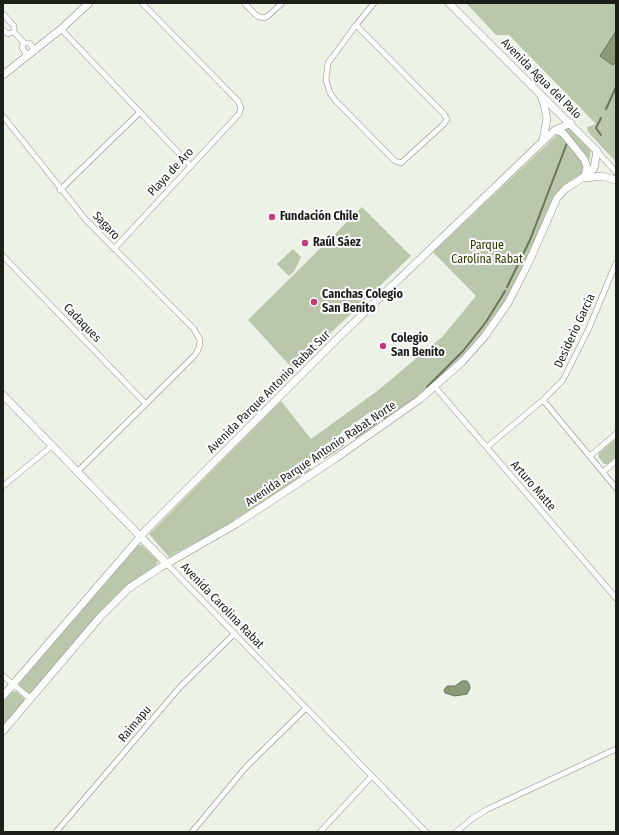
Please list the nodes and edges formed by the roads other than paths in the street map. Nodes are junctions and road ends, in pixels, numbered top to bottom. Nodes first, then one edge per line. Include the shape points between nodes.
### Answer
1 (89, 3) edge
2 (142, 3) edge
3 (244, 3) edge
4 (282, 3) edge
5 (374, 3) edge
6 (449, 3) edge
7 (3, 14) edge
8 (356, 25) junction
9 (61, 28) junction
10 (3, 30) edge
11 (14, 32) junction
12 (24, 43) junction
13 (35, 50) junction
14 (27, 56) junction
15 (3, 75) edge
16 (539, 92) junction
17 (140, 112) junction
18 (3, 116) edge
19 (571, 123) junction
20 (555, 130) junction
21 (542, 142) junction
22 (597, 151) junction
23 (191, 166) junction
24 (616, 172) edge
25 (584, 178) junction
26 (616, 180) edge
27 (60, 190) junction
28 (114, 249) junction
29 (3, 256) edge
30 (616, 263) edge
31 (435, 387) junction
32 (3, 395) edge
33 (543, 400) junction
34 (146, 404) junction
35 (616, 434) edge
36 (52, 446) junction
37 (487, 447) junction
38 (590, 456) junction
39 (616, 461) edge
40 (77, 472) junction
41 (603, 472) junction
42 (3, 486) edge
43 (616, 488) edge
44 (140, 537) junction
45 (167, 564) junction
46 (616, 598) edge
47 (234, 634) junction
48 (3, 676) edge
49 (13, 684) junction
50 (3, 696) edge
51 (31, 699) junction
52 (306, 708) junction
53 (3, 731) edge
54 (616, 749) edge
55 (371, 777) junction
56 (56, 832) edge
57 (192, 832) edge
58 (320, 832) edge
59 (426, 832) edge
60 (456, 832) edge

1 - 9 street
2 - 23 street, Playa de Aro via 238,101 239,114
3 - 4 street via 257,16 264,18 272,14
5 - 8 street
6 - 16 street, Avenida Agua del Palo
7 - 11 street via 14,26
8 - 8 street via 328,63 326,80 330,94 395,161 402,163 447,119
9 - 13 street
9 - 17 street
10 - 11 street via 8,34
11 - 12 street
12 - 13 street via 28,43
12 - 14 street via 22,46
13 - 14 street
14 - 15 street
16 - 19 street, Avenida Agua del Palo
16 - 21 street via 547,119
17 - 23 street
17 - 27 street
18 - 27 street, Sagaro
19 - 20 street, Avenida Parque Antonio Rabat Sur
19 - 22 street, Avenida Agua del Palo
20 - 21 street, Avenida Parque Antonio Rabat Sur
20 - 25 street via 563,133 584,159 587,167
21 - 44 street, Avenida Parque Antonio Rabat Sur via 344,333
22 - 24 street, Avenida Agua del Palo
22 - 25 street, Avenida Parque Antonio Rabat Norte via 594,168
23 - 28 street, Playa de Aro
25 - 26 street via 601,176
25 - 31 street, Avenida Parque Antonio Rabat Norte via 565,189 557,198 522,276 495,323 472,351
27 - 28 street, Sagaro
28 - 34 street, Sagaro via 194,329 200,342 195,355
29 - 34 street, Cadaques
30 - 33 street, Desiderio García via 567,374
31 - 37 street, Arturo Matte
31 - 45 street, Avenida Parque Antonio Rabat Norte via 393,419 277,498
32 - 36 street, Avenida Carolina Rabat
33 - 37 street, Desiderio García
33 - 38 street
34 - 40 street
35 - 38 street
36 - 40 street, Avenida Carolina Rabat
36 - 42 street
37 - 46 street, Arturo Matte
38 - 41 street
39 - 41 street
40 - 44 street, Avenida Carolina Rabat
41 - 43 street
44 - 45 street, Avenida Carolina Rabat
44 - 49 street, Avenida Parque Antonio Rabat Sur
45 - 47 street, Avenida Carolina Rabat
45 - 51 street, Avenida Parque Antonio Rabat Norte via 145,577 115,601
47 - 52 street, Avenida Carolina Rabat
47 - 56 street, Raimapu via 180,687
48 - 49 street
49 - 50 street, Avenida Parque Antonio Rabat Sur
49 - 51 street
51 - 53 street, Avenida Parque Antonio Rabat Norte
52 - 55 street, Avenida Carolina Rabat
52 - 57 street via 246,766
54 - 60 street via 488,809
55 - 58 street
55 - 59 street, Avenida Carolina Rabat

